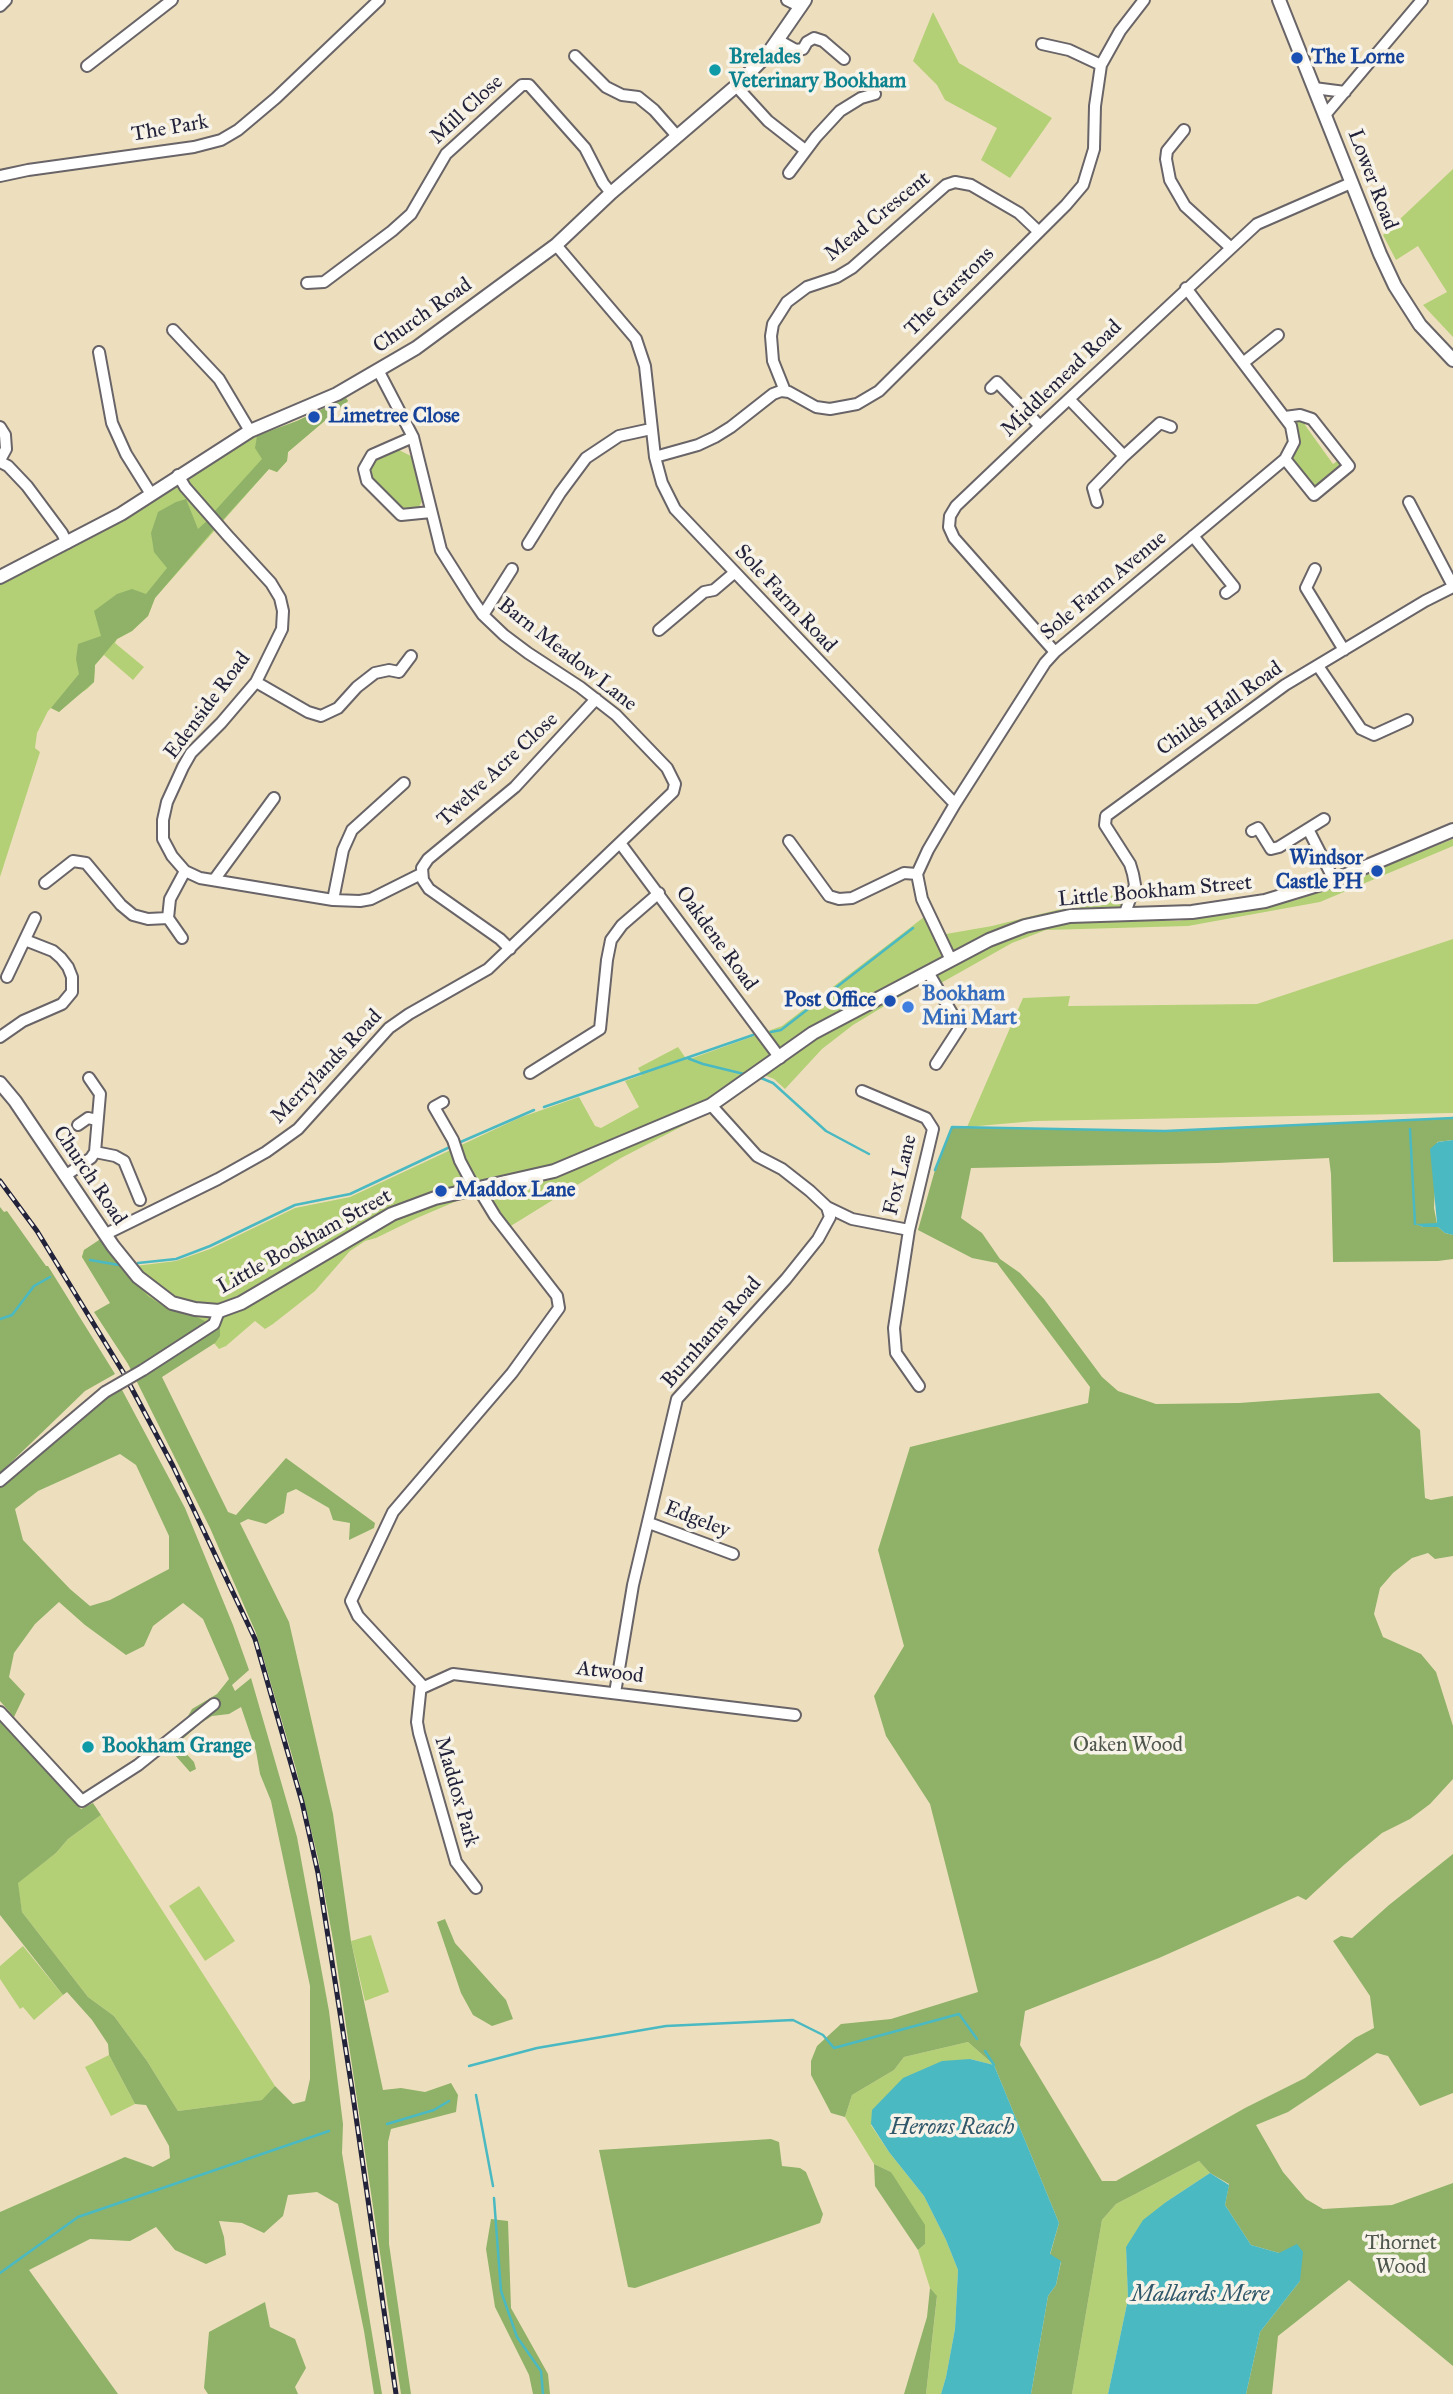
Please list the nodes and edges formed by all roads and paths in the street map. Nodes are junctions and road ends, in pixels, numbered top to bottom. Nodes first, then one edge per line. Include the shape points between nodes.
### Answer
1 (6, 0) edge
2 (172, 0) edge
3 (379, 0) edge
4 (787, 0) edge
5 (1144, 0) edge
6 (1279, 0) edge
7 (1422, 0) edge
8 (803, 3) edge
9 (0, 6) edge
10 (778, 40) junction
11 (1042, 44) dead end
12 (575, 55) dead end
13 (844, 59) dead end
14 (1101, 65) junction
15 (88, 66) dead end
16 (736, 86) junction
17 (1314, 88) junction
18 (1345, 92) junction
19 (875, 94) dead end
20 (1325, 115) junction
21 (1184, 130) dead end
22 (677, 136) junction
23 (805, 150) junction
24 (789, 173) dead end
25 (0, 177) edge
26 (1351, 183) junction
27 (611, 193) junction
28 (1038, 231) junction
29 (556, 245) junction
30 (1230, 247) junction
31 (307, 283) dead end
32 (1186, 288) junction
33 (173, 330) dead end
34 (1278, 335) dead end
35 (99, 352) dead end
36 (1453, 360) edge
37 (1243, 363) junction
38 (378, 370) junction
39 (990, 388) dead end
40 (785, 391) junction
41 (1069, 399) junction
42 (1284, 417) junction
43 (1040, 426) junction
44 (0, 427) edge
45 (1171, 427) dead end
46 (651, 429) junction
47 (250, 431) junction
48 (413, 438) junction
49 (1124, 456) junction
50 (655, 457) junction
51 (1285, 459) junction
52 (0, 461) edge
53 (178, 475) junction
54 (151, 494) junction
55 (1097, 502) dead end
56 (1409, 502) dead end
57 (431, 512) junction
58 (1192, 536) junction
59 (67, 543) junction
60 (528, 544) dead end
61 (512, 569) dead end
62 (1315, 569) dead end
63 (734, 573) junction
64 (0, 577) edge
65 (1453, 587) edge
66 (1226, 593) dead end
67 (483, 615) junction
68 (659, 630) dead end
69 (1344, 650) junction
70 (1055, 652) junction
71 (411, 656) dead end
72 (1318, 666) junction
73 (256, 682) junction
74 (596, 699) junction
75 (1407, 720) dead end
76 (404, 783) dead end
77 (274, 798) dead end
78 (955, 804) junction
79 (1324, 820) dead end
80 (1308, 829) junction
81 (1453, 830) edge
82 (1252, 831) dead end
83 (789, 841) dead end
84 (620, 844) junction
85 (186, 871) junction
86 (421, 874) junction
87 (917, 874) junction
88 (214, 880) junction
89 (1334, 880) junction
90 (45, 883) dead end
91 (659, 893) junction
92 (333, 900) junction
93 (1125, 913) junction
94 (35, 918) dead end
95 (168, 918) junction
96 (182, 938) dead end
97 (25, 940) junction
98 (510, 949) junction
99 (951, 960) junction
100 (928, 972) junction
101 (8, 977) dead end
102 (0, 1037) edge
103 (780, 1058) junction
104 (936, 1064) dead end
105 (530, 1073) dead end
106 (89, 1078) dead end
107 (0, 1083) edge
108 (862, 1091) dead end
109 (443, 1102) dead end
110 (711, 1105) junction
111 (97, 1120) junction
112 (78, 1125) dead end
113 (95, 1152) junction
114 (65, 1176) junction
115 (477, 1189) junction
116 (140, 1200) dead end
117 (827, 1207) junction
118 (909, 1230) junction
119 (106, 1234) junction
120 (150, 1288) joint
121 (219, 1311) junction
122 (919, 1386) dead end
123 (0, 1481) edge
124 (649, 1523) junction
125 (733, 1554) dead end
126 (422, 1688) junction
127 (615, 1693) junction
128 (214, 1704) dead end
129 (0, 1712) edge
130 (796, 1715) dead end
131 (476, 1888) dead end

1 - 9 street
2 - 15 street
3 - 25 street, The Park via 276,98 221,140
4 - 8 street
5 - 14 street, The Garstons
6 - 17 street, Lower Road
7 - 18 street
8 - 10 street, Church Road
10 - 13 street via 796,50 814,38
10 - 16 street, Church Road
11 - 14 street
12 - 22 street via 606,87 638,97
14 - 28 street, The Garstons via 1088,174 1077,193
16 - 22 street, Church Road
16 - 23 street via 768,121
17 - 18 street
17 - 20 street, Lower Road
18 - 20 street
19 - 23 street via 840,111
20 - 26 street, Lower Road
21 - 30 street via 1167,151 1170,180 1185,206
22 - 27 street, Church Road
23 - 24 street
26 - 30 street, Middlemead Road via 1257,224
26 - 36 street, Lower Road via 1406,306
27 - 29 street, Church Road
27 - 31 street, Mill Close via 585,148 529,85 522,85 446,154 411,214 324,282
28 - 40 street, The Garstons via 869,399 830,409
28 - 40 street, Mead Crescent via 1019,213 971,185 946,185 852,268 807,287 787,302 771,336 773,361
29 - 38 street, Church Road
29 - 46 street, Sole Farm Road via 636,339 645,366
30 - 32 street, Middlemead Road
32 - 37 street
32 - 41 street, Middlemead Road
33 - 47 street via 219,379
34 - 37 street
35 - 54 street via 113,423
37 - 42 street
38 - 47 street, Church Road via 337,394
38 - 48 street, Barn Meadow Lane
39 - 43 street via 997,382
40 - 50 street via 774,394 715,437
41 - 43 street, Middlemead Road
41 - 49 street
42 - 51 street via 1294,442
42 - 51 street via 1312,419 1349,466 1314,495
43 - 70 street, Middlemead Road via 956,506 949,527
44 - 52 street via 6,449
45 - 49 street via 1160,423
46 - 50 street, Sole Farm Road
46 - 60 street via 619,436 586,458
47 - 53 street, Church Road
48 - 57 street, Barn Meadow Lane
48 - 57 street via 372,455 364,470 367,481 401,515
49 - 55 street via 1093,488
50 - 63 street, Sole Farm Road via 675,509
51 - 58 street, Sole Farm Avenue
52 - 59 street via 27,486
53 - 54 street, Church Road
53 - 73 street, Edenside Road via 280,598 282,628
54 - 59 street, Church Road
56 - 65 street
57 - 67 street, Barn Meadow Lane via 441,550
58 - 66 street via 1234,587
58 - 70 street, Sole Farm Avenue
59 - 64 street, Church Road
61 - 67 street
62 - 69 street via 1306,588
63 - 68 street
63 - 78 street, Sole Farm Road
65 - 69 street, Childs Hall Road
67 - 74 street, Barn Meadow Lane via 528,653
69 - 72 street, Childs Hall Road
70 - 78 street, Sole Farm Avenue
71 - 73 street via 399,672 375,673 338,708 321,716
72 - 75 street via 1362,729 1374,735
72 - 93 street, Childs Hall Road via 1285,685 1106,816 1105,825 1133,874 1135,885
73 - 85 street, Edenside Road via 191,753 167,802 163,839
74 - 84 street, Barn Meadow Lane via 634,732 676,784
74 - 86 street, Twelve Acre Close via 515,786 424,863
76 - 92 street via 352,830 343,849
77 - 88 street
78 - 87 street
79 - 80 street
80 - 82 street via 1271,849 1258,828
80 - 89 street
81 - 89 street, Little Bookham Street
83 - 87 street via 829,895 839,900 904,873
84 - 91 street, Oakdene Road
84 - 98 street, Merrylands Road
85 - 88 street
85 - 95 street via 170,899
86 - 92 street via 365,900
86 - 98 street via 435,894
87 - 99 street via 922,899
88 - 92 street
89 - 93 street, Little Bookham Street via 1265,901 1192,912
90 - 95 street via 72,861 86,863 133,915
91 - 103 street, Oakdene Road
91 - 105 street via 611,940 600,1029
93 - 99 street, Little Bookham Street via 1070,916 1024,926
94 - 97 street
95 - 96 street
97 - 101 street
97 - 102 street via 61,958 72,977 72,992 62,1004
98 - 119 street, Merrylands Road via 475,978 389,1028 286,1139 218,1179
99 - 100 street, Little Bookham Street
100 - 103 street, Little Bookham Street via 813,1034
100 - 104 street via 960,1027
103 - 110 street, Little Bookham Street
106 - 111 street via 100,1094
107 - 114 street, Church Road
108 - 118 street, Fox Lane via 926,1118 933,1129
109 - 115 street via 434,1107
110 - 115 street, Little Bookham Street via 554,1171
110 - 117 street via 757,1156 801,1182
111 - 112 street via 88,1118
111 - 113 street
113 - 114 street
113 - 116 street via 124,1161
114 - 119 street, Church Road
115 - 121 street, Little Bookham Street via 393,1214 241,1303
115 - 126 street via 557,1296 559,1308 512,1373 393,1511 351,1601 358,1616
117 - 118 street, Fox Lane via 852,1219
117 - 124 street, Burnhams Road via 829,1220 818,1239 677,1399
118 - 122 street via 894,1328 896,1353
119 - 120 street, Church Road
120 - 121 street, Little Bookham Street via 181,1306
121 - 123 street, bridge via 214,1324 105,1392
124 - 125 street, Edgeley
124 - 127 street, Burnhams Road via 633,1585
126 - 127 street, Atwood via 453,1674
126 - 131 street, Maddox Park via 419,1733 456,1862
127 - 130 street, Atwood
128 - 129 street via 138,1765 82,1801

